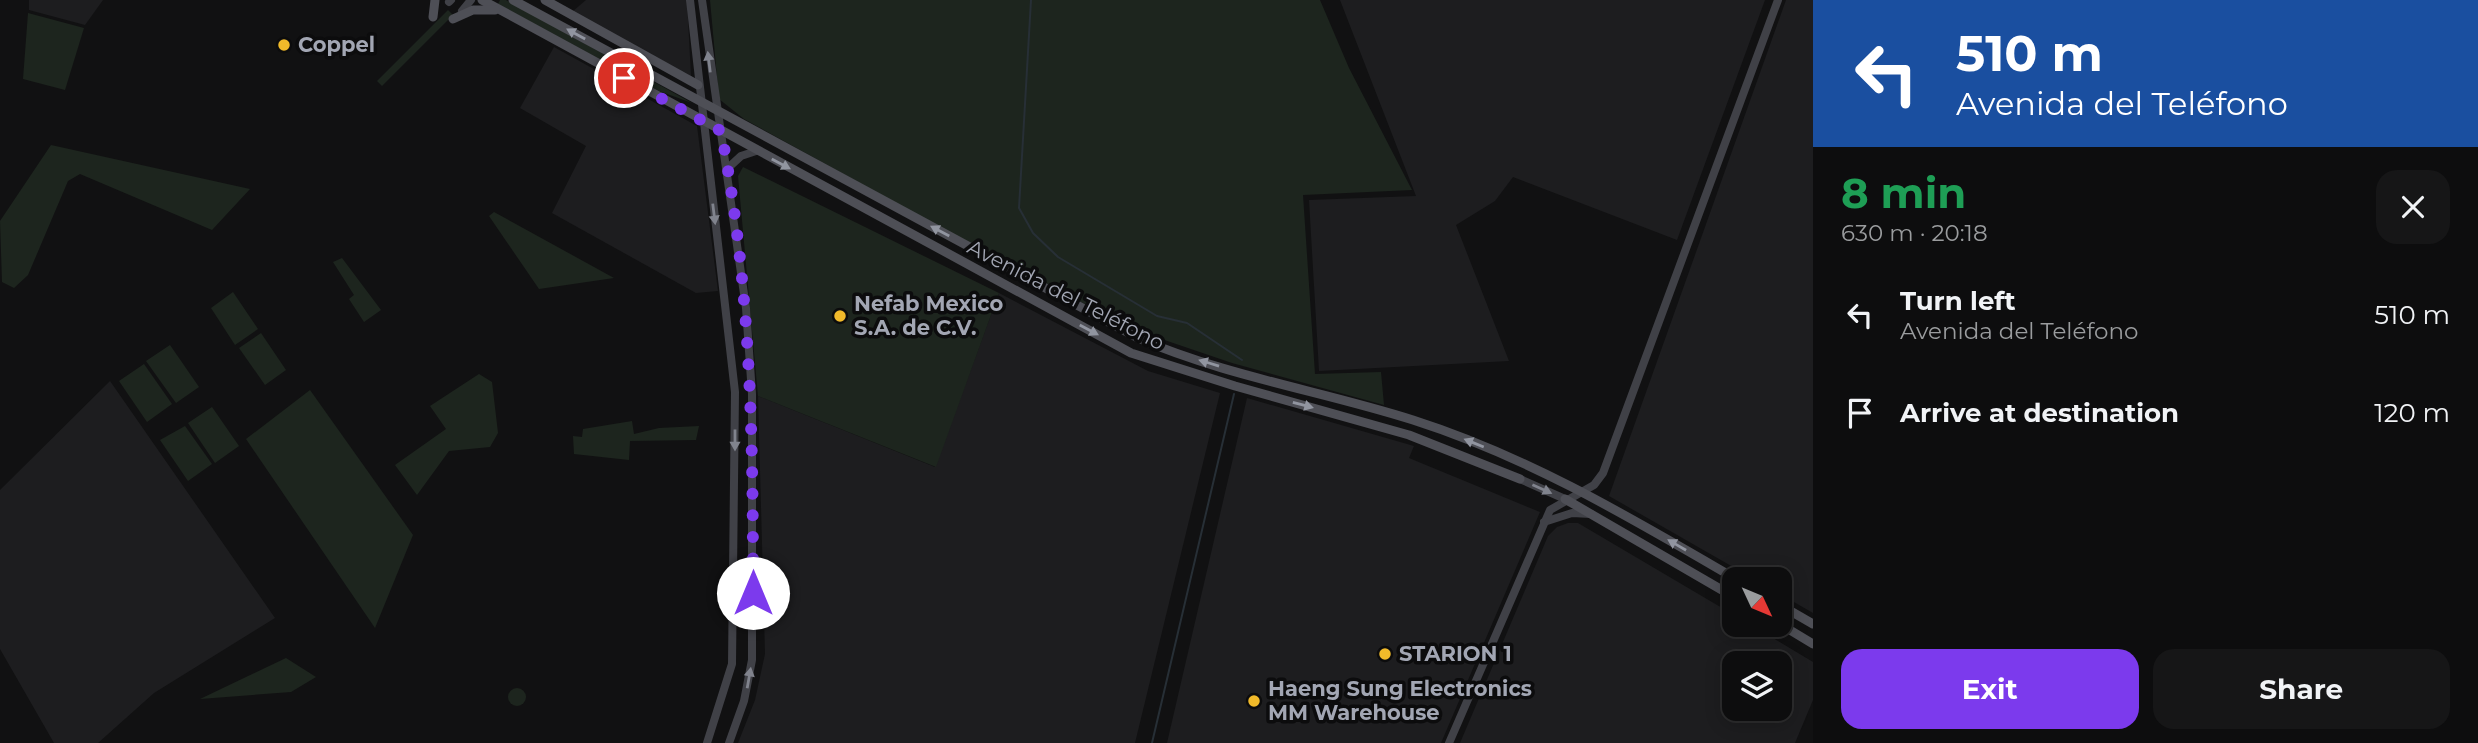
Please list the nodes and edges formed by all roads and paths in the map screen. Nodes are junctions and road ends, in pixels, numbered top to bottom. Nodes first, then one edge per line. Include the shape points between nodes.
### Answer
1 (435, 0) edge
2 (471, 0) edge
3 (482, 0) edge
4 (514, 0) edge
5 (545, 0) edge
6 (690, 0) edge
7 (702, 0) edge
8 (1778, 0) edge
9 (462, 11) dead end
10 (504, 12) junction
11 (433, 17) dead end
12 (453, 19) dead end
13 (698, 85) junction
14 (700, 102) junction
15 (716, 110) junction
16 (702, 122) junction
17 (721, 131) junction
18 (756, 151) junction
19 (728, 168) junction
20 (1238, 371) junction
21 (1234, 386) junction
22 (1520, 479) joint
23 (1582, 490) junction
24 (1565, 499) junction
25 (1593, 514) junction
26 (1544, 523) junction
27 (1722, 571) edge
28 (1722, 590) edge
29 (1792, 612) edge
30 (1813, 624) edge
31 (1792, 631) edge
32 (1813, 644) edge
33 (707, 743) edge
34 (729, 743) edge
35 (1449, 743) edge

1 - 11 main road
2 - 9 main road
3 - 10 main road, Avenida del Teléfono
14 -> 4 main road, Avenida del Teléfono
5 - 13 main road
6 - 13 main road
15 -> 7 main road
8 - 23 main road via 1603,472 1594,485
10 - 12 main road via 479,9
10 - 16 main road, Avenida del Teléfono
13 - 14 main road
14 - 15 main road, Avenida del Teléfono
14 - 16 main road
15 - 17 main road
20 -> 15 main road, Avenida del Teléfono via 1138,338
16 - 17 main road, Avenida del Teléfono
16 -> 33 main road via 735,392 732,664
17 - 18 main road, Avenida del Teléfono
17 - 19 main road
18 - 19 main road via 737,158
18 -> 21 main road, Avenida del Teléfono via 1131,353
34 -> 19 main road via 748,685 753,648 752,394
20 - 21 main road
23 -> 20 main road, Avenida del Teléfono via 1415,420
21 -> 22 main road, Avenida del Teléfono via 1409,435
22 -> 24 main road, Avenida del Teléfono
23 - 24 main road
27 -> 23 main road, Avenida del Teléfono
24 - 25 main road, Avenida del Teléfono
24 - 26 main road via 1550,510
25 - 26 main road via 1572,513
25 - 28 main road, Avenida del Teléfono
26 - 35 main road
29 - 30 main road
31 - 32 main road

